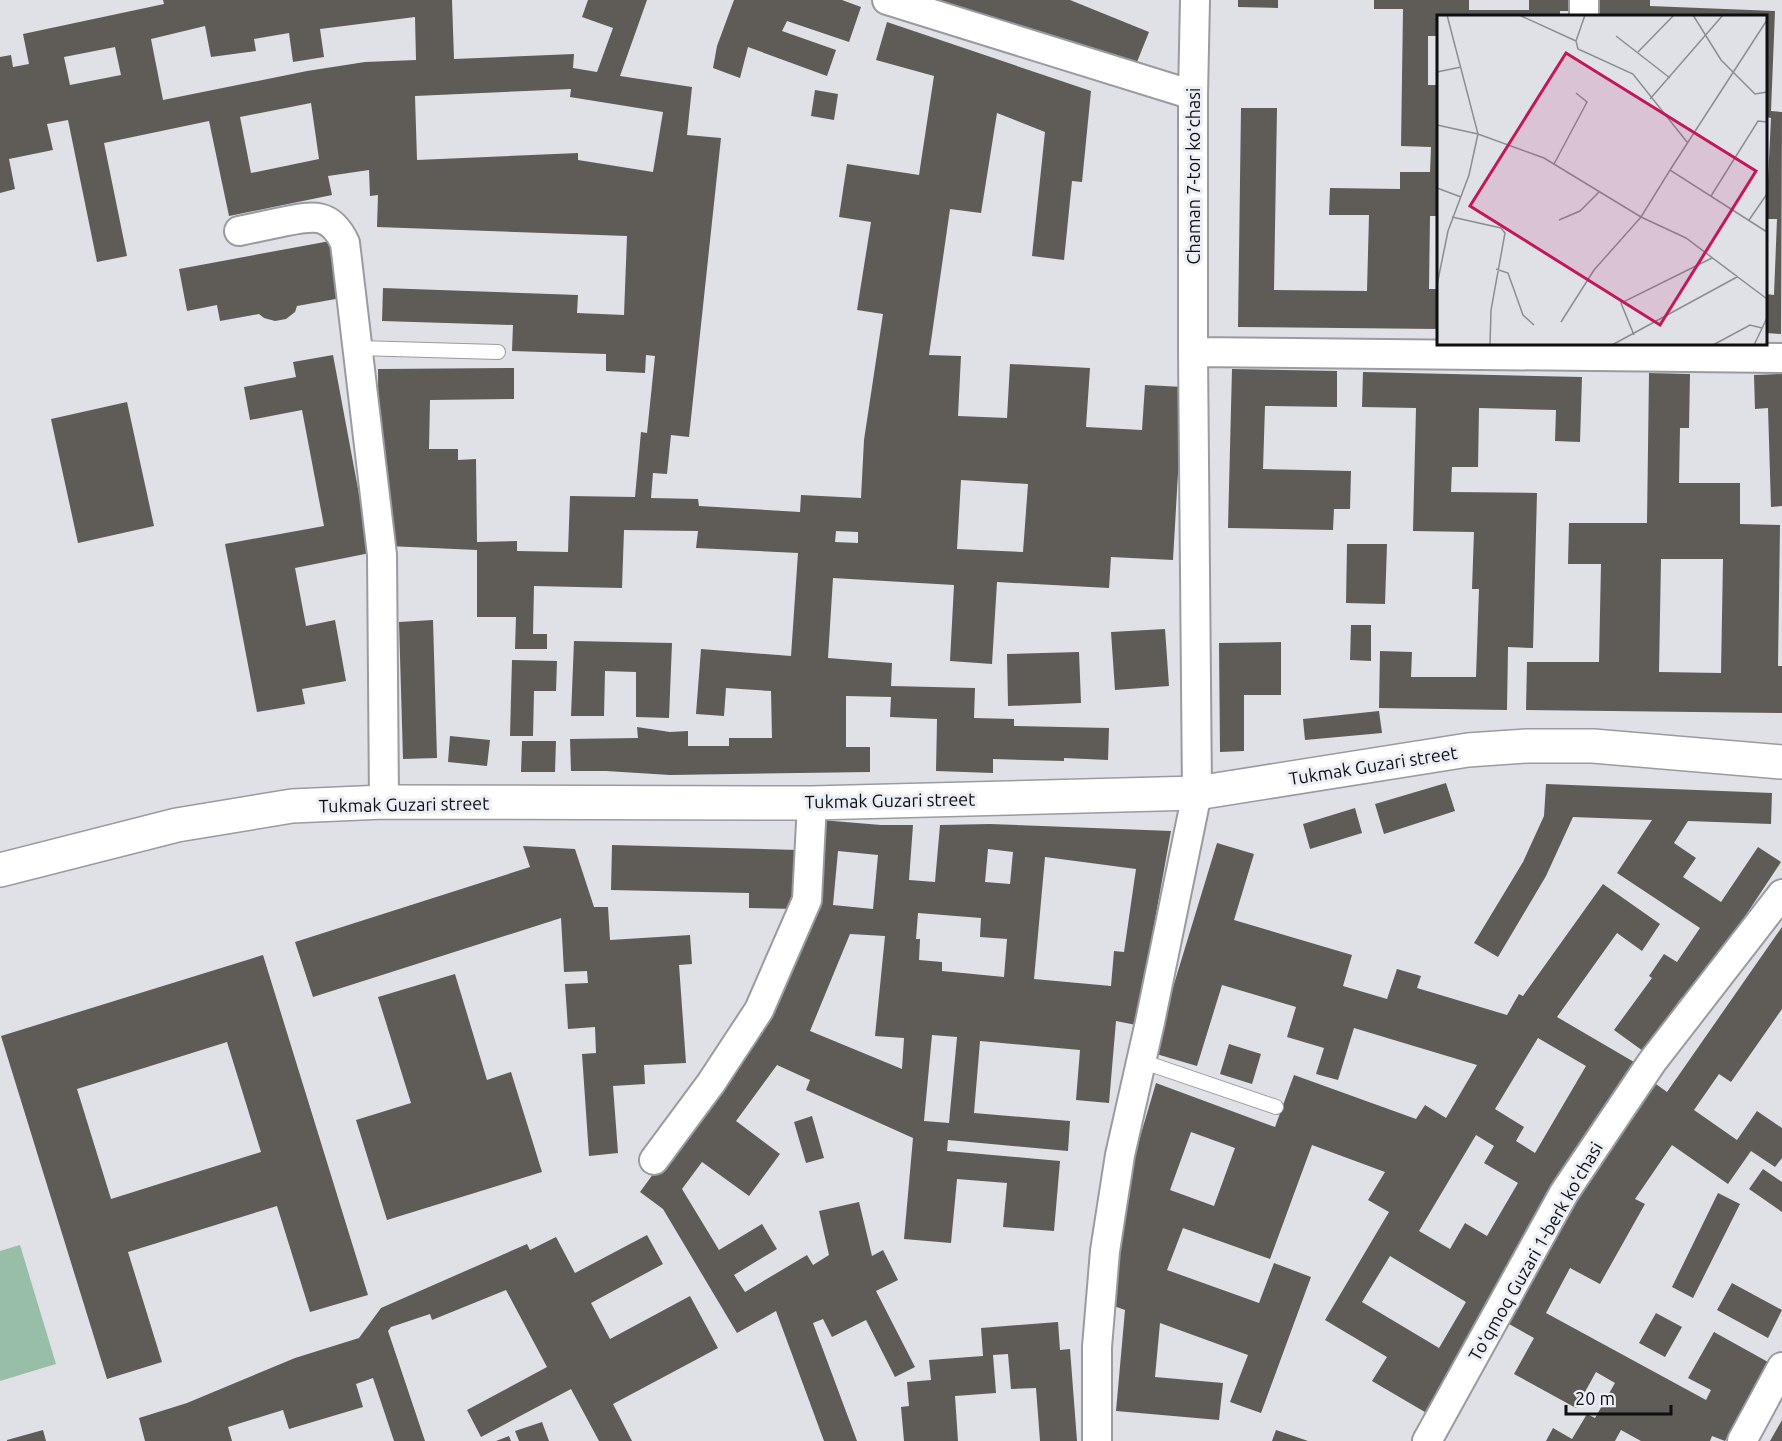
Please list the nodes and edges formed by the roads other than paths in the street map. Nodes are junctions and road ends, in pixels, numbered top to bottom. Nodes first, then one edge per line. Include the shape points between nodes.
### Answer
1 (887, 0) edge
2 (1195, 0) edge
3 (1192, 95) junction
4 (239, 231) dead end
5 (358, 348) junction
6 (1584, 350) edge
7 (498, 352) dead end
8 (1193, 352) junction
9 (1782, 358) edge
10 (1782, 762) edge
11 (1197, 793) junction
12 (384, 802) junction
13 (812, 803) junction
14 (0, 870) edge
15 (1782, 894) edge
16 (1141, 1061) junction
17 (1276, 1107) dead end
18 (654, 1160) dead end
19 (1782, 1367) edge
20 (1097, 1441) edge
21 (1427, 1441) edge
22 (1742, 1441) edge

1 - 3 street
2 - 3 street, Chaman 7-tor koʻchasi
3 - 8 street, Chaman 7-tor koʻchasi
4 - 5 street via 313,216 339,230 345,243
5 - 7 lane
5 - 12 street via 382,555
6 - 8 street
6 - 9 street
8 - 11 street, Chaman 7-tor koʻchasi
10 - 11 street, Tukmak Guzari street via 1593,746 1527,746 1468,750
11 - 13 street, Tukmak Guzari street
11 - 16 street, Chaman 7-tor koʻchasi
12 - 13 street, Tukmak Guzari street
12 - 14 street, Tukmak Guzari street via 292,806 177,825
13 - 18 street via 807,900 759,1010
15 - 21 street, Toʻqmoq Guzari 1-berk koʻchasi via 1652,1062 1564,1193
16 - 17 lane
16 - 20 street, Chaman 7-tor koʻchasi via 1120,1155 1105,1251 1097,1347
19 - 22 street

